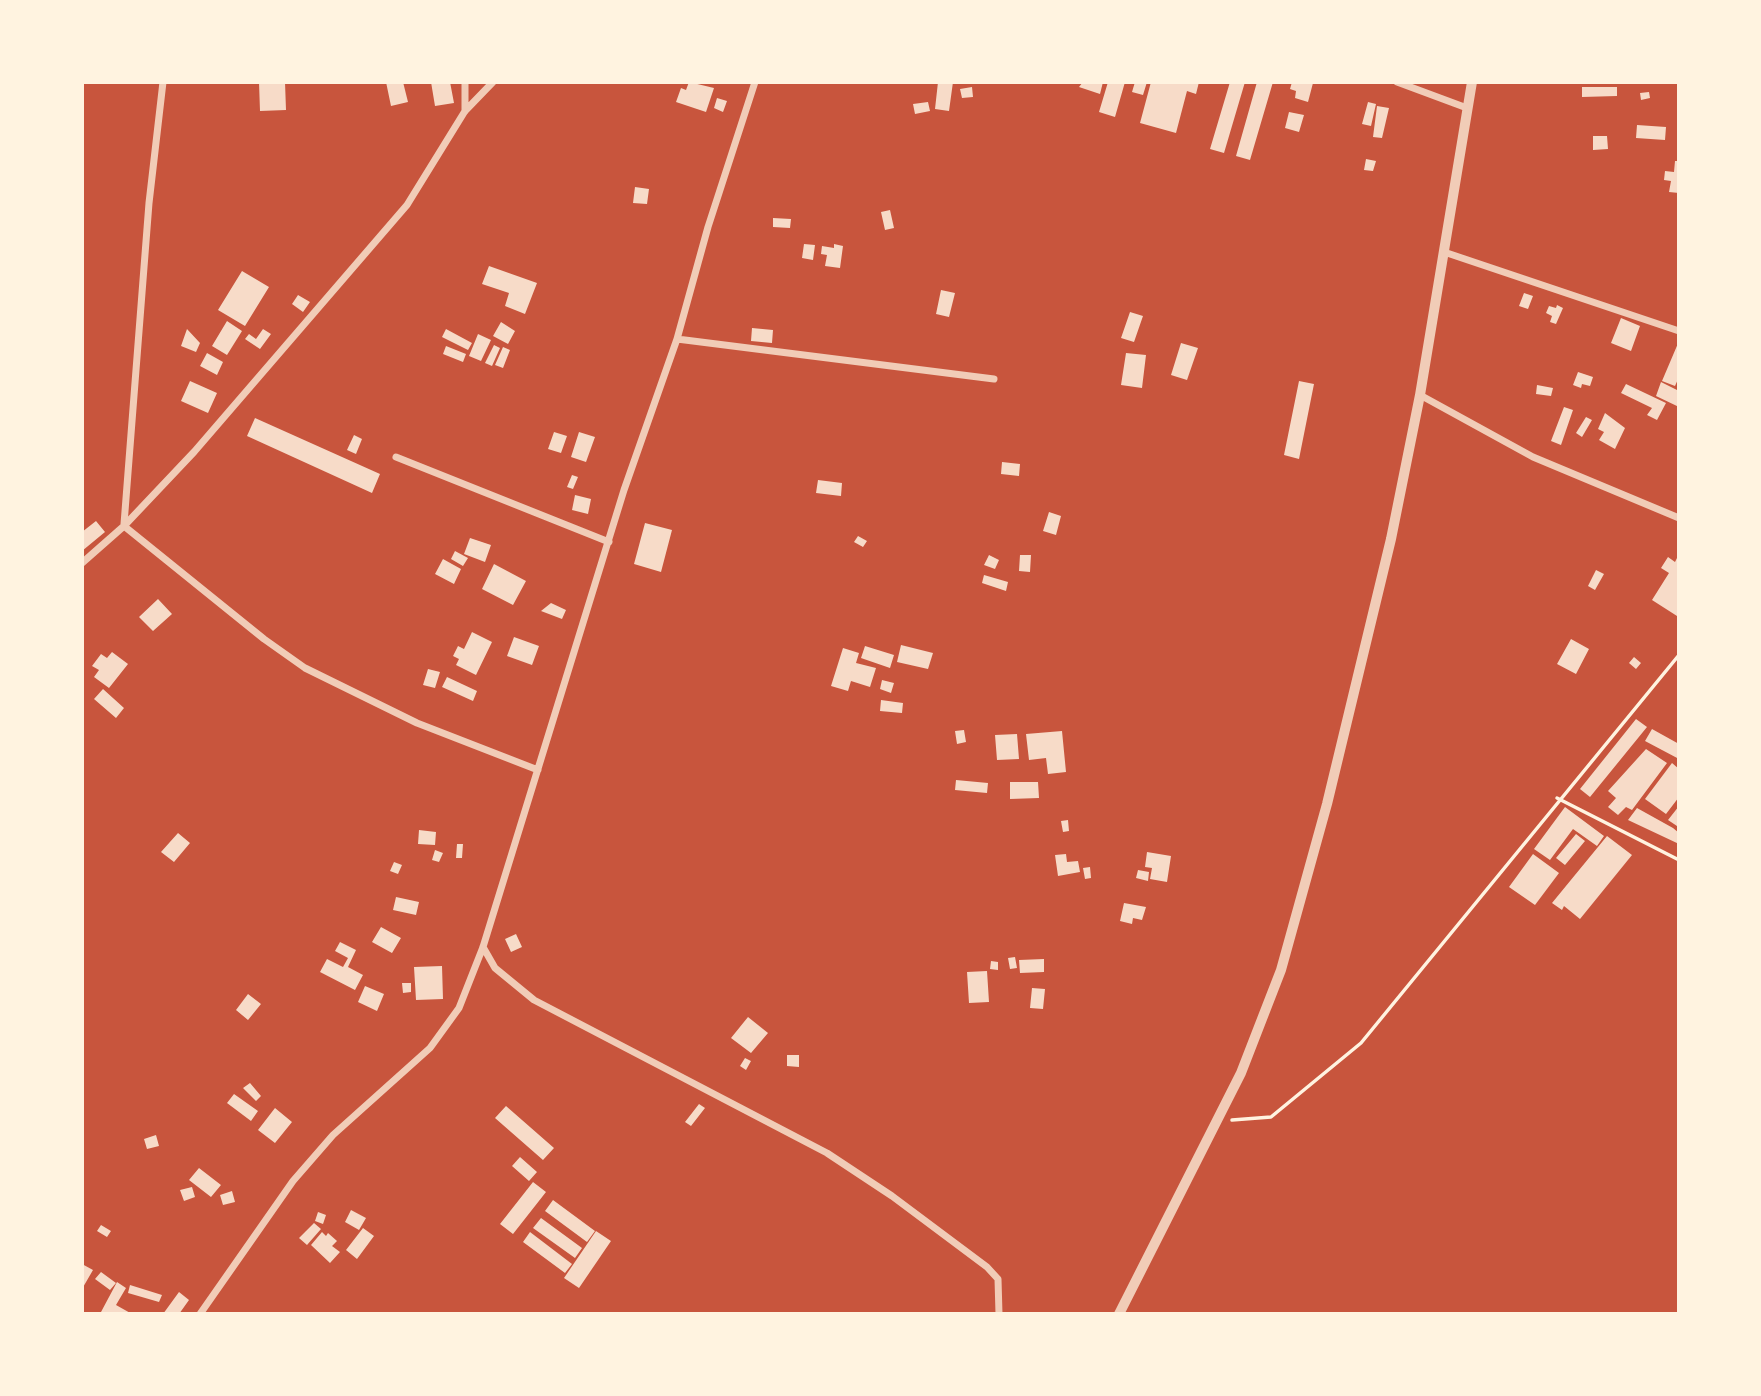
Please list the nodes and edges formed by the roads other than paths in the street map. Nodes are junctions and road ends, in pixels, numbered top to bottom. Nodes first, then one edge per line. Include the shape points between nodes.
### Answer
1 (163, 82) edge
2 (465, 82) edge
3 (493, 82) edge
4 (755, 82) edge
5 (1397, 82) edge
6 (1472, 82) edge
7 (1467, 108) junction
8 (465, 111) junction
9 (1444, 252) junction
10 (1679, 331) edge
11 (677, 339) junction
12 (994, 379) dead end
13 (1420, 396) junction
14 (396, 457) dead end
15 (1679, 518) edge
16 (124, 526) junction
17 (608, 542) junction
18 (82, 564) edge
19 (538, 770) junction
20 (482, 947) junction
21 (201, 1314) edge
22 (999, 1314) edge
23 (1119, 1314) edge

1 - 16 street
2 - 8 street
3 - 8 street
4 - 11 street
5 - 7 street
6 - 7 street
7 - 9 street
8 - 16 street via 407,205 194,452
9 - 10 street
9 - 13 street
11 - 12 street
11 - 17 street
13 - 15 street via 1533,457
13 - 23 street via 1352,704 1281,970 1241,1073
14 - 17 street
16 - 18 street
16 - 19 street via 305,668 417,723
17 - 19 street
19 - 20 street
20 - 21 street via 450,1025 316,1153
20 - 22 street via 495,968 534,1000 827,1153 892,1196 998,1279

